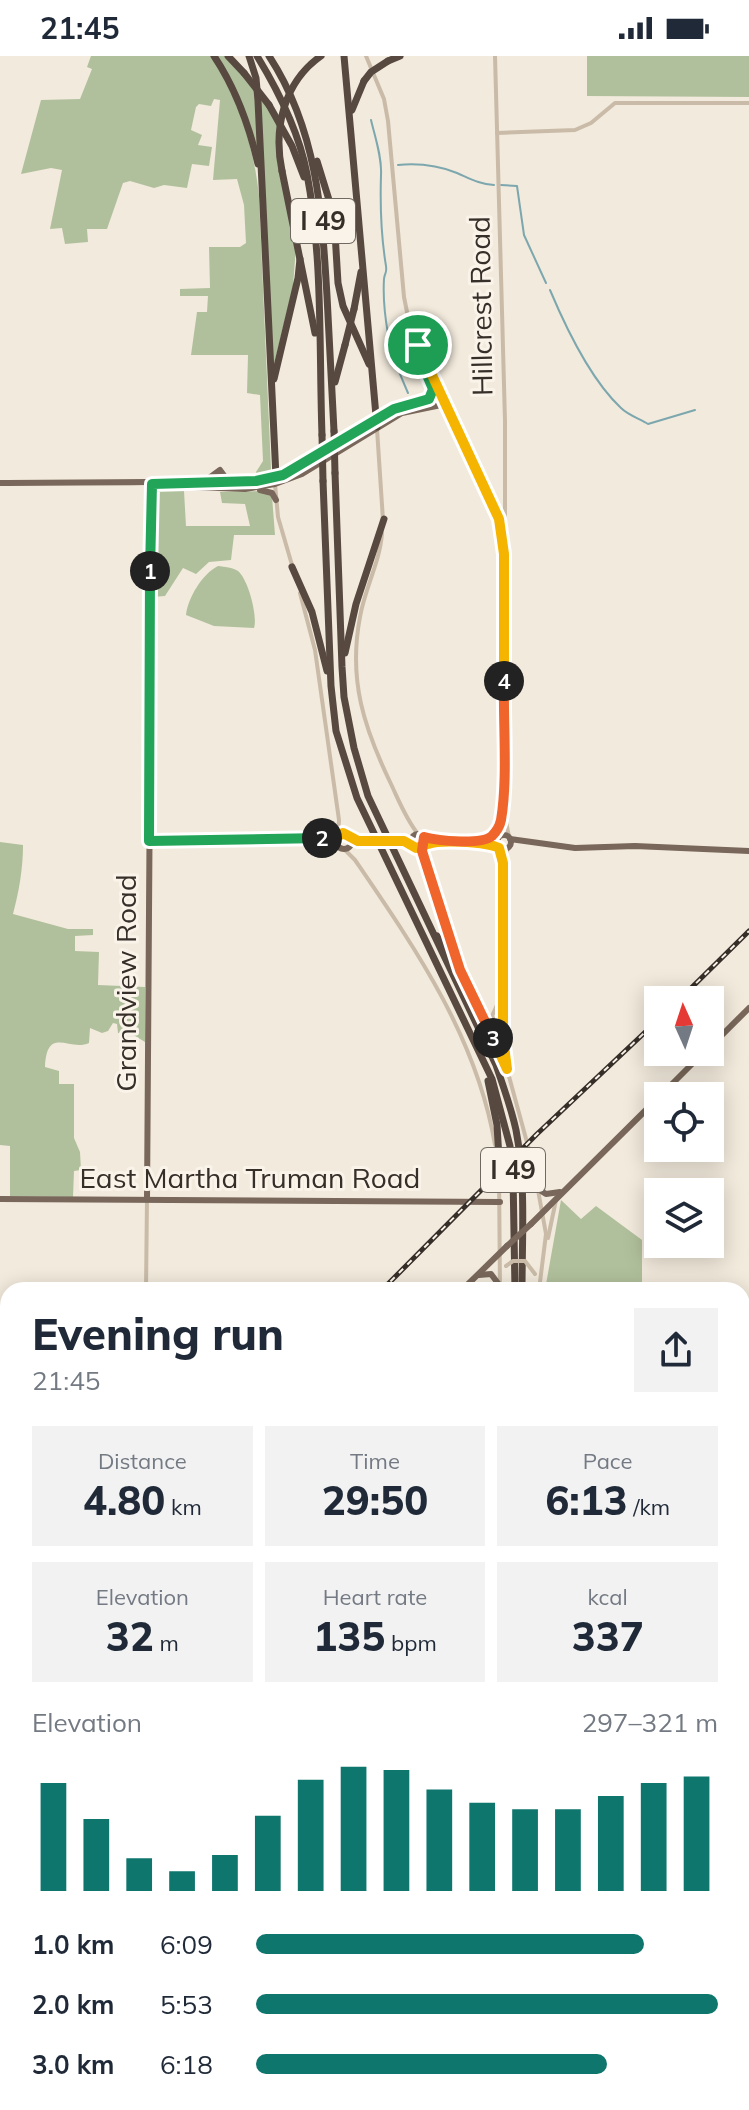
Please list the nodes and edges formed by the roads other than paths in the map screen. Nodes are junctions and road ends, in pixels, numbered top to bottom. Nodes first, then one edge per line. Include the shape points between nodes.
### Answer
1 (214, 56) edge
2 (228, 56) edge
3 (249, 56) edge
4 (257, 56) edge
5 (269, 56) edge
6 (321, 56) edge
7 (344, 56) edge
8 (366, 56) edge
9 (400, 56) edge
10 (495, 56) edge
11 (749, 103) edge
12 (351, 120) junction
13 (497, 133) junction
14 (311, 153) junction
15 (262, 181) junction
16 (309, 190) junction
17 (300, 252) junction
18 (363, 259) junction
19 (319, 345) junction
20 (418, 345) junction
21 (372, 373) junction
22 (332, 396) junction
23 (271, 398) junction
24 (375, 402) junction
25 (422, 402) junction
26 (446, 404) junction
27 (398, 408) junction
28 (377, 423) junction
29 (230, 481) junction
30 (276, 481) junction
31 (0, 483) edge
32 (152, 484) junction
33 (212, 485) junction
34 (245, 489) junction
35 (276, 500) junction
36 (384, 519) junction
37 (504, 554) junction
38 (292, 567) junction
39 (342, 667) junction
40 (331, 686) junction
41 (503, 804) junction
42 (501, 821) junction
43 (415, 840) junction
44 (483, 840) junction
45 (149, 841) junction
46 (339, 841) junction
47 (356, 841) junction
48 (499, 842) junction
49 (509, 843) junction
50 (749, 851) edge
51 (503, 863) junction
52 (433, 932) junction
53 (460, 970) junction
54 (502, 993) junction
55 (749, 1008) edge
56 (503, 1013) junction
57 (724, 1033) edge
58 (485, 1063) junction
59 (690, 1066) edge
60 (507, 1069) junction
61 (674, 1082) edge
62 (644, 1112) edge
63 (500, 1175) junction
64 (538, 1189) junction
65 (563, 1191) junction
66 (556, 1198) junction
67 (0, 1199) edge
68 (147, 1199) junction
69 (500, 1202) junction
70 (543, 1211) junction
71 (544, 1252) junction
72 (500, 1253) junction
73 (475, 1277) junction
74 (146, 1282) edge
75 (470, 1282) edge
76 (498, 1282) edge
77 (500, 1282) edge
78 (501, 1282) edge
79 (515, 1282) edge
80 (522, 1282) edge
81 (537, 1282) edge
82 (540, 1282) edge

1 - 15 highway via 247,122
2 - 16 highway, bridge via 269,105
3 - 15 highway via 256,78
4 - 16 highway, I 49 via 291,121
5 - 14 highway, I 49
6 - 17 highway, bridge via 300,76 281,116 282,171
7 - 12 highway
8 - 20 street via 386,108 404,297
9 - 12 highway, bridge via 377,67 364,81
10 - 13 street, Hillcrest Road
11 - 13 street via 615,103 575,130
12 - 18 highway
13 - 37 street, Hillcrest Road
14 - 21 highway via 334,216 343,306
14 - 22 highway, I 49 via 323,218
15 - 23 highway
16 - 19 highway, I 49
17 - 19 highway
17 - 23 highway
18 - 21 highway
18 - 22 highway, bridge
19 - 40 highway, I 49, bridge
20 - 25 main road via 433,389
20 - 26 street
21 - 24 highway
22 - 39 highway, I 49, bridge
23 - 30 highway
24 - 27 main road
24 - 28 highway
25 - 26 main road
25 - 27 main road
26 - 28 main road via 412,409
26 - 37 street via 494,504
27 - 28 main road
28 - 30 main road
28 - 36 street
29 - 30 main road
29 - 33 main road
29 - 33 main road via 220,470
30 - 34 main road
30 - 35 street
31 - 32 main road
32 - 33 main road
32 - 45 main road, Grandview Road
33 - 34 main road
34 - 35 main road via 268,491
35 - 38 street
36 - 39 highway
36 - 43 street via 358,628 358,690 372,743
37 - 41 street
38 - 40 highway via 312,612
38 - 46 street via 315,650
39 - 52 highway, I 49 via 349,727 368,796
40 - 58 highway, I 49 via 336,731 357,798
41 - 42 street
41 - 49 street
42 - 44 street
42 - 48 street
43 - 43 main road via 412,846 416,848
43 - 44 main road
43 - 47 main road, bridge
43 - 48 main road
43 - 53 street
44 - 48 main road
45 - 46 main road
45 - 68 main road, Grandview Road
46 - 47 main road
46 - 47 main road via 346,833
46 - 63 street via 420,955 463,1040 486,1103
48 - 49 main road
48 - 49 main road
48 - 51 street
49 - 50 main road
49 - 51 street
51 - 54 street
52 - 53 highway
52 - 80 highway, I 49 via 496,1065 516,1131
53 - 60 street
54 - 56 street
54 - 56 street via 492,1018 500,1019
55 - 57 main road
56 - 60 street
58 - 63 highway
58 - 79 highway, I 49 via 510,1146
59 - 61 main road
60 - 64 street
62 - 65 main road
63 - 69 street
64 - 65 main road via 546,1194
64 - 70 street
65 - 66 main road
66 - 70 main road
66 - 71 street
67 - 68 main road, East Martha Truman Road
68 - 69 main road, East Martha Truman Road
68 - 74 street, Grandview Road
69 - 72 street
70 - 71 street
70 - 72 main road, bridge
71 - 82 street
72 - 73 main road
72 - 77 street
73 - 75 main road
73 - 76 main road via 491,1274
78 - 81 street, bridge via 506,1266 525,1261

